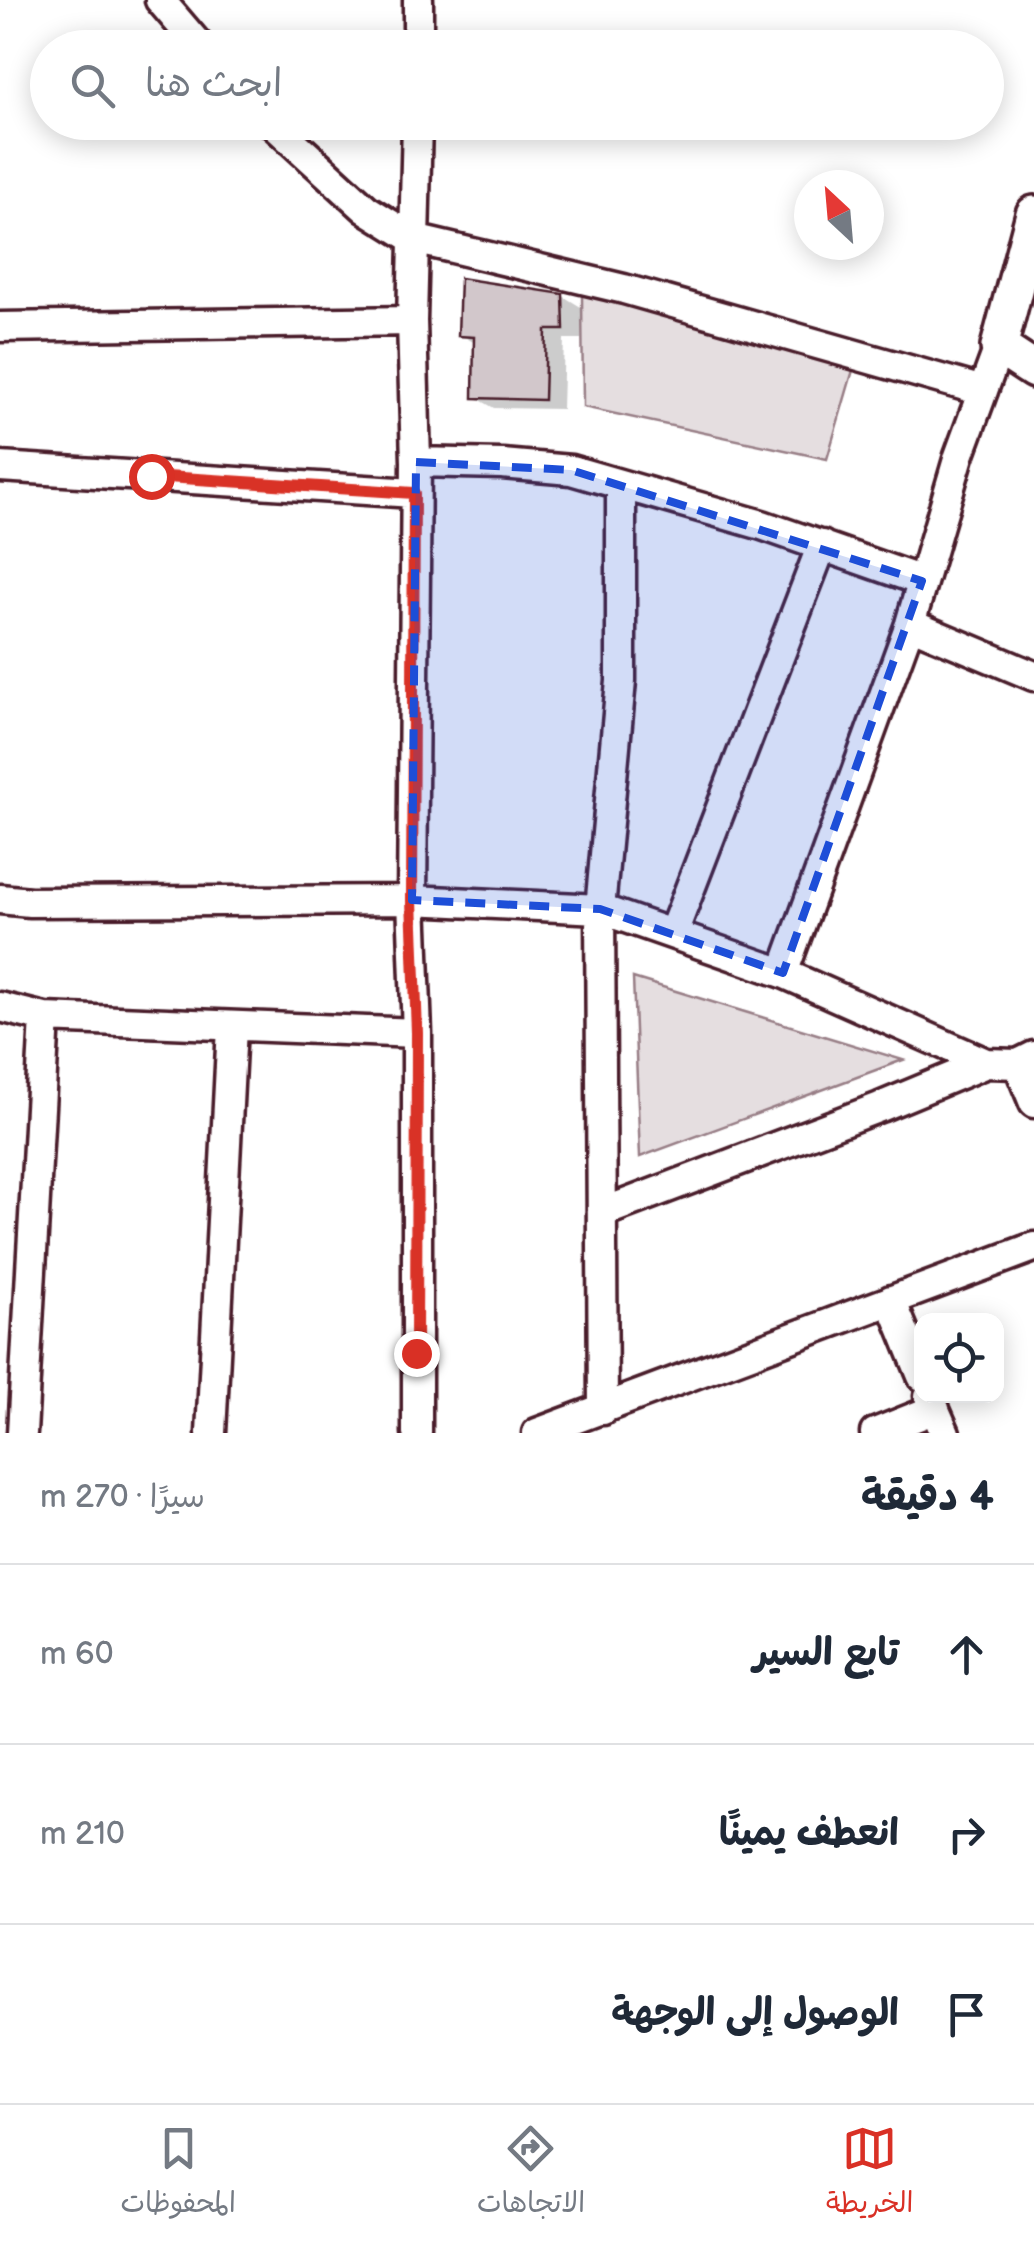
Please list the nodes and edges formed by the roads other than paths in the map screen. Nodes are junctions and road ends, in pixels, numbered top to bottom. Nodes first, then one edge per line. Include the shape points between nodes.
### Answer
1 (160, 0) edge
2 (418, 0) edge
3 (186, 30) edge
4 (418, 30) edge
5 (291, 140) edge
6 (417, 140) edge
7 (1034, 214) edge
8 (414, 240) junction
9 (412, 321) junction
10 (0, 327) edge
11 (998, 347) junction
12 (1034, 370) edge
13 (982, 391) junction
14 (416, 462) junction
15 (0, 467) edge
16 (620, 484) junction
17 (414, 493) junction
18 (822, 546) junction
19 (922, 581) junction
20 (910, 624) junction
21 (1034, 676) edge
22 (0, 899) edge
23 (412, 900) junction
24 (600, 909) junction
25 (673, 932) junction
26 (782, 973) junction
27 (0, 1006) edge
28 (45, 1018) junction
29 (232, 1027) junction
30 (417, 1033) junction
31 (1030, 1057) edge
32 (986, 1063) junction
33 (1034, 1102) edge
34 (604, 1212) junction
35 (1034, 1247) edge
36 (892, 1300) junction
37 (914, 1356) edge
38 (603, 1410) junction
39 (936, 1413) edge
40 (22, 1433) edge
41 (211, 1433) edge
42 (416, 1433) edge
43 (536, 1433) edge
44 (875, 1433) edge

1 - 3 street
2 - 4 street
5 - 8 street via 366,209
6 - 8 street
7 - 11 street
8 - 9 street
8 - 13 street via 624,289
9 - 10 street
9 - 14 street
11 - 12 street
11 - 13 street
13 - 19 street
14 - 16 street via 571,470
14 - 17 street
15 - 17 street
16 - 18 street
16 - 24 street via 622,681
17 - 23 street
18 - 19 street
18 - 25 street
19 - 20 street
20 - 21 street
20 - 26 street
22 - 23 street
23 - 24 street
23 - 30 street
24 - 25 street
24 - 34 street
25 - 26 street
26 - 32 street
27 - 28 street
28 - 29 street
28 - 40 street
29 - 30 street
29 - 41 street
30 - 42 street
31 - 32 street
31 - 33 street
32 - 34 street
34 - 38 street
35 - 36 street
36 - 37 street
36 - 38 street
38 - 43 street
39 - 44 street

